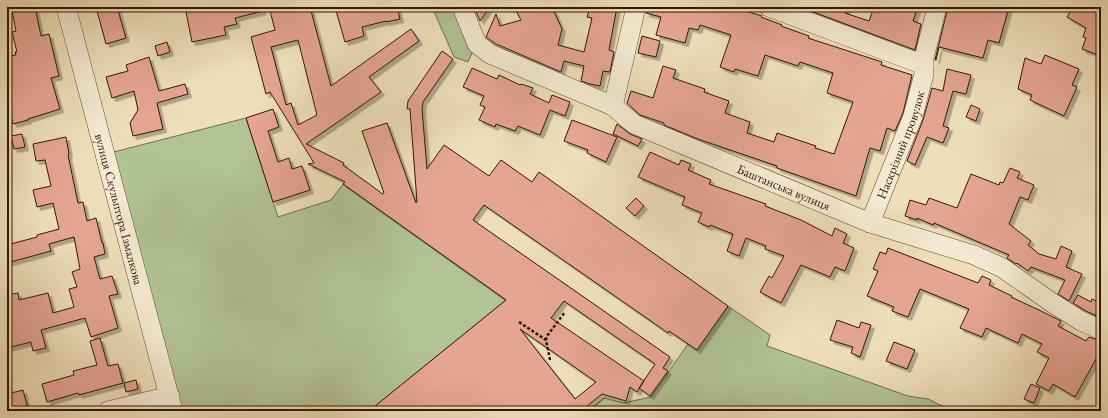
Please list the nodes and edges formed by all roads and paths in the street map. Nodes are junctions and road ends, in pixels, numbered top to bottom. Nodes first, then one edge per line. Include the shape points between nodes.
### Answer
1 (66, 7) edge
2 (462, 7) edge
3 (636, 7) edge
4 (769, 7) edge
5 (937, 7) edge
6 (924, 65) junction
7 (613, 106) junction
8 (870, 222) junction
9 (564, 312) dead end
10 (519, 322) dead end
11 (1101, 330) edge
12 (546, 340) junction
13 (550, 360) dead end
14 (172, 403) edge
15 (914, 408) dead end
16 (108, 411) edge
17 (917, 411) edge

1 - 14 street, вулиця Скульптора Ізмалкова
2 - 7 street, Баштанська вулиця via 477,44 490,54
3 - 7 street
4 - 6 street
5 - 6 street, Наскрізний провулок
6 - 8 street, Наскрізний провулок via 913,116
7 - 8 street, Баштанська вулиця via 634,124
8 - 11 street, Баштанська вулиця via 974,254 1001,268 1081,321
9 - 12 path
10 - 12 path
12 - 13 path
14 - 16 street
15 - 17 path

